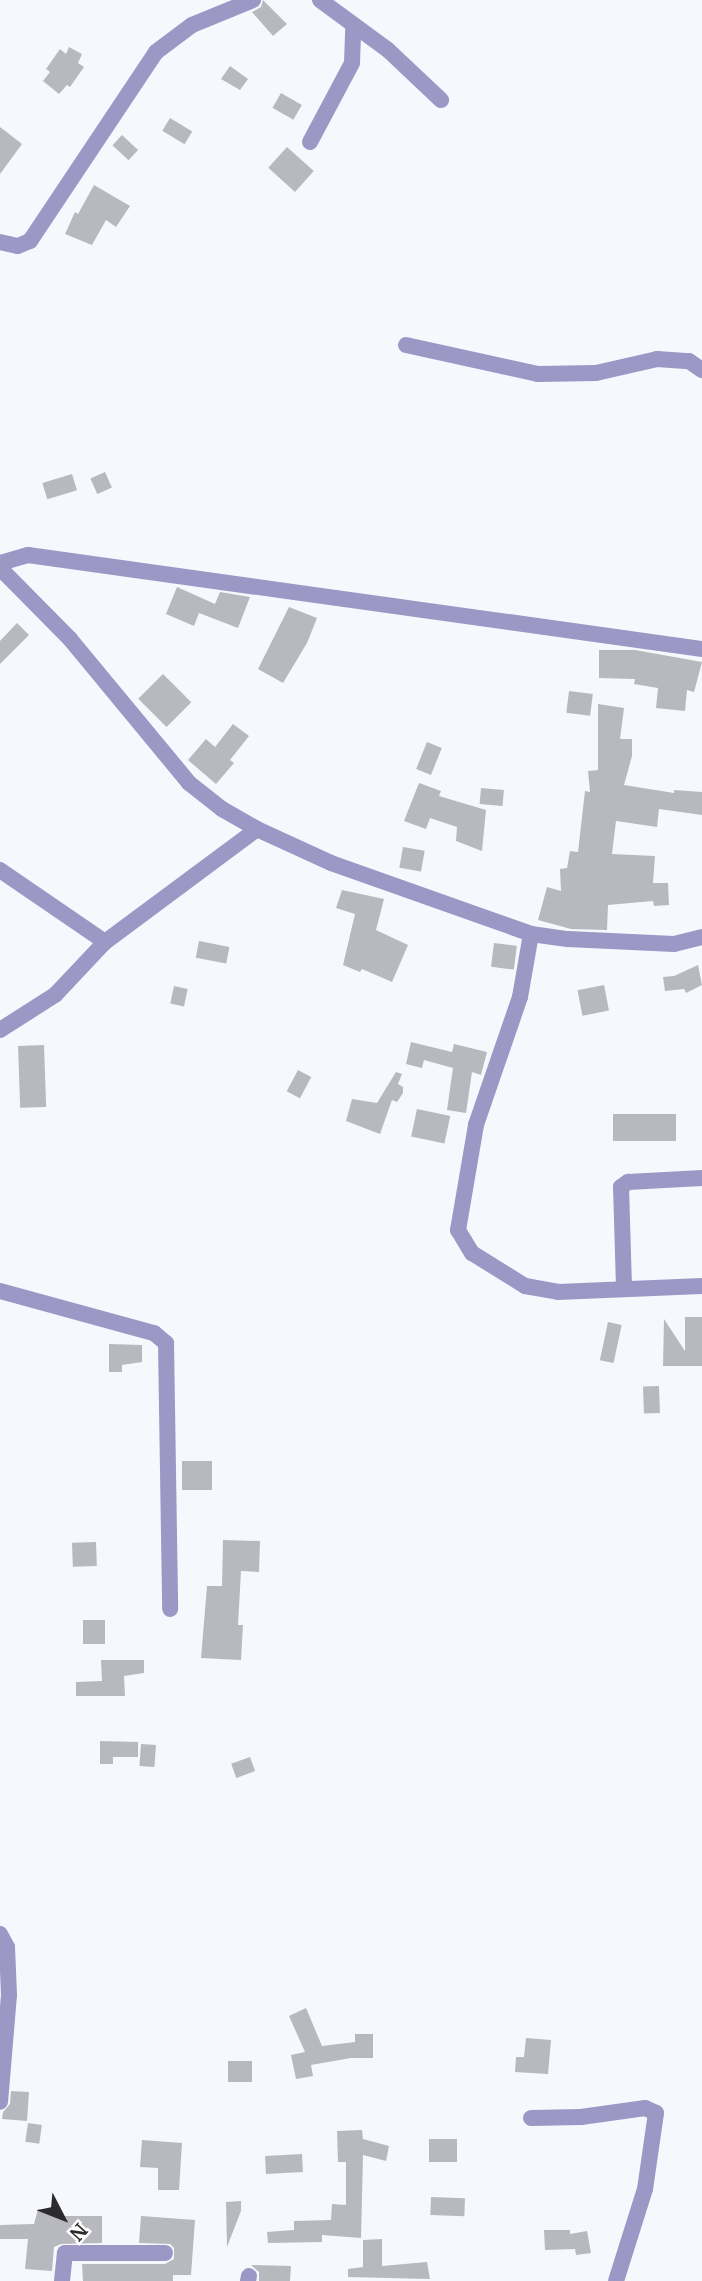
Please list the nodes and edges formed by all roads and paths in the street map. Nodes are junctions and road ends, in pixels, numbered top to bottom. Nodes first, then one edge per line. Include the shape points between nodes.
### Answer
1 (253, 0) edge
2 (320, 0) edge
3 (352, 27) junction
4 (441, 100) dead end
5 (310, 142) dead end
6 (0, 242) edge
7 (406, 345) dead end
8 (702, 370) edge
9 (0, 566) edge
10 (702, 649) edge
11 (257, 829) junction
12 (0, 870) edge
13 (531, 934) junction
14 (702, 937) edge
15 (106, 942) junction
16 (0, 1030) edge
17 (702, 1178) edge
18 (702, 1286) edge
19 (624, 1287) junction
20 (0, 1291) edge
21 (170, 1609) dead end
22 (0, 1934) edge
23 (0, 2102) edge
24 (531, 2118) dead end
25 (165, 2253) dead end
26 (62, 2281) edge
27 (616, 2281) edge

1 - 6 street via 192,25 156,52 30,241 18,246
2 - 3 street
3 - 4 street via 388,50
3 - 5 street via 352,63
7 - 8 street via 538,374 596,373 657,359 689,362
9 - 10 street via 28,555
9 - 11 street via 62,630 189,783
11 - 13 street via 331,863
11 - 15 street
12 - 15 street
13 - 14 street via 674,944
13 - 19 street via 520,997 476,1125 458,1230 472,1253 524,1286 558,1292
15 - 16 street via 55,995
17 - 19 street via 628,1182 621,1188
18 - 19 street
20 - 21 street via 154,1333 166,1343
22 - 23 street via 7,1947 9,1996
24 - 27 street via 645,2108 656,2113 645,2189
25 - 26 street via 65,2253

